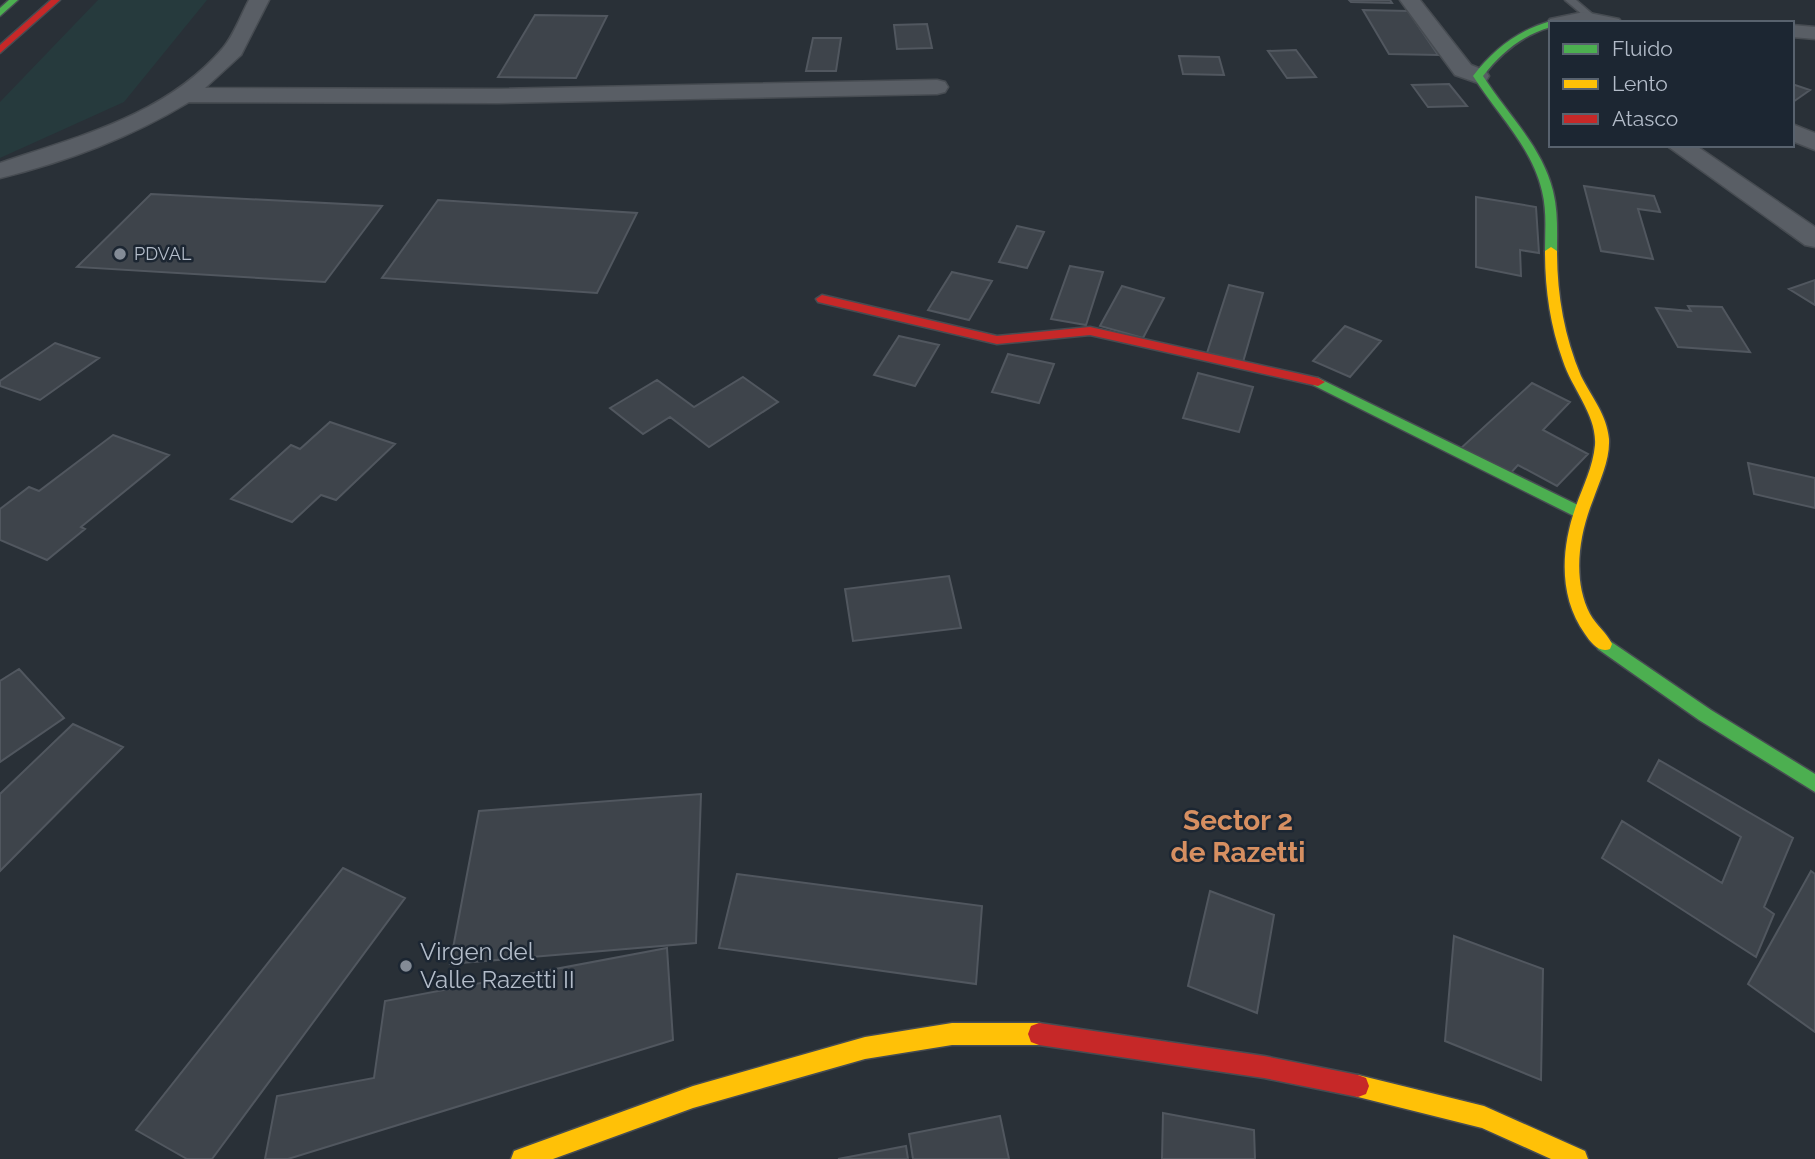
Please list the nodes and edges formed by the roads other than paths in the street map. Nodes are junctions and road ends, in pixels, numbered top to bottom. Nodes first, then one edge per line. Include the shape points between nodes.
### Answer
1 (14, 0) edge
2 (56, 0) edge
3 (259, 0) edge
4 (1410, 0) edge
5 (1570, 0) edge
6 (0, 13) edge
7 (1602, 20) edge
8 (1549, 27) edge
9 (1794, 31) edge
10 (1815, 33) edge
11 (0, 50) edge
12 (1478, 76) junction
13 (937, 87) dead end
14 (184, 95) junction
15 (1794, 132) edge
16 (1815, 143) edge
17 (1681, 147) edge
18 (0, 171) edge
19 (1815, 239) edge
20 (821, 299) dead end
21 (1578, 512) junction
22 (1815, 783) edge
23 (522, 1159) edge
24 (1577, 1159) edge

1 - 6 main road
2 - 11 main road
3 - 14 street via 233,51
4 - 12 street via 1463,70
5 - 7 lane
8 - 12 main road via 1506,46
9 - 10 street
12 - 21 main road via 1533,152 1551,205 1552,299 1575,375 1602,437 1600,455
13 - 14 street via 498,96
14 - 18 street via 111,134
15 - 16 street
17 - 19 street
20 - 21 main road via 997,340 1090,331 1315,380
21 - 22 main road via 1572,547 1576,598 1585,623 1607,647 1707,719
23 - 24 main road via 692,1097 865,1048 952,1034 1027,1032 1264,1067 1383,1091 1484,1117

